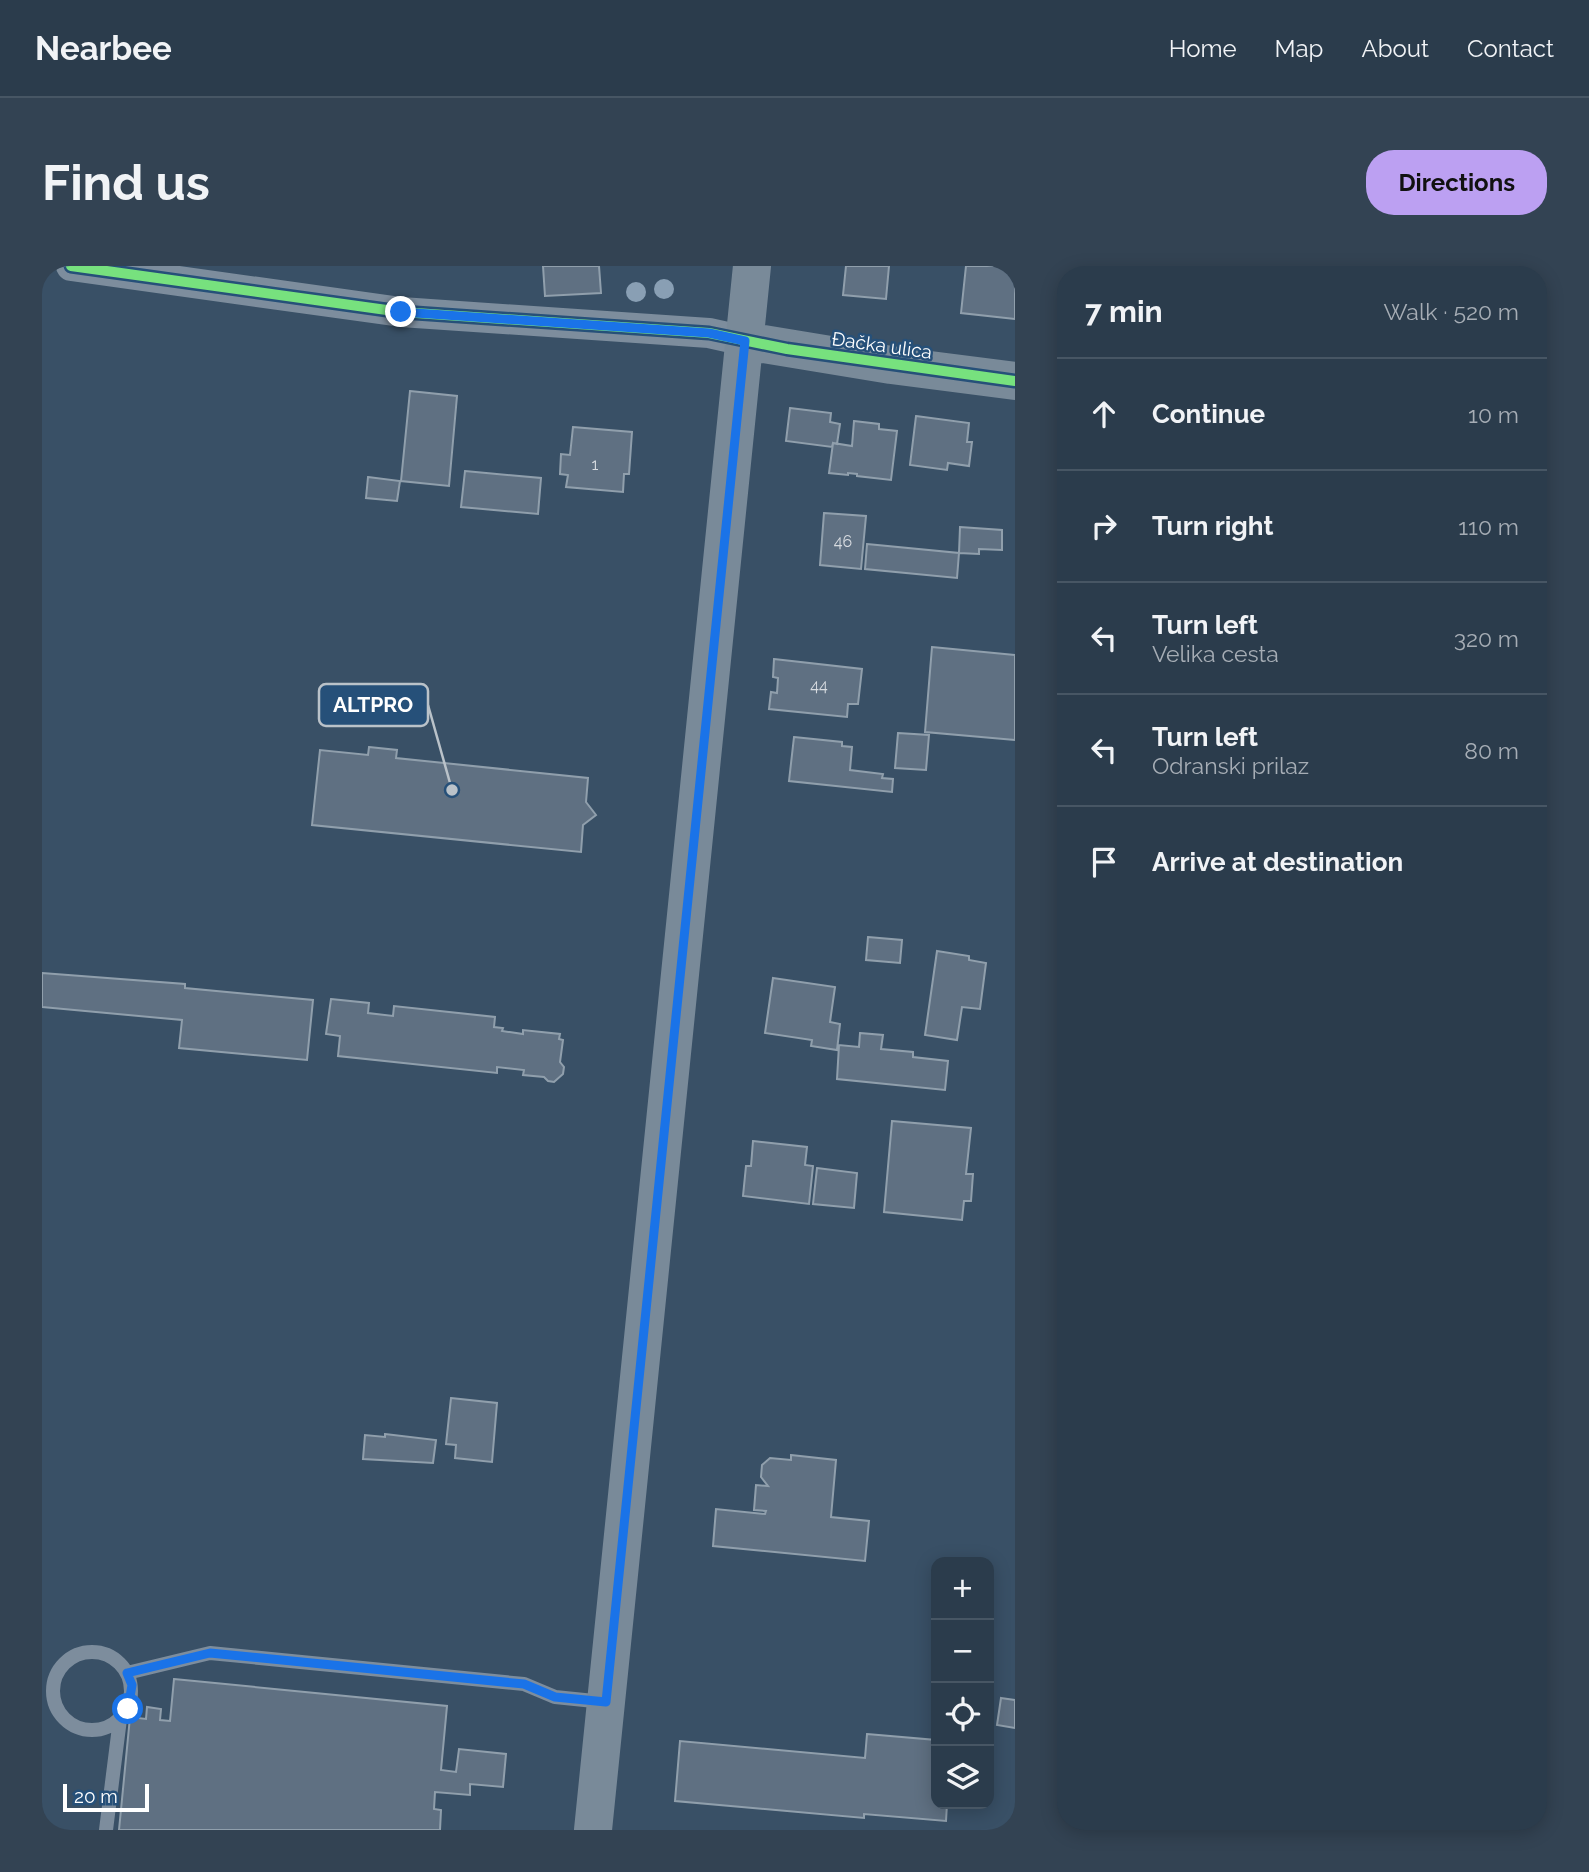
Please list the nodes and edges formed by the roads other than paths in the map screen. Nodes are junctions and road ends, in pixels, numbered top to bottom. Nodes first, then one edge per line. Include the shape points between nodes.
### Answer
1 (71, 266) edge
2 (752, 266) edge
3 (745, 341) junction
4 (1015, 381) edge
5 (127, 1673) junction
6 (606, 1702) junction
7 (120, 1718) junction
8 (106, 1830) edge
9 (593, 1830) edge

1 - 3 street via 348,306 709,333
2 - 3 main road
3 - 4 main road, Đačka ulica
3 - 6 main road
5 - 6 lane via 210,1653 524,1684 555,1697
5 - 7 lane via 131,1697
5 - 7 lane via 111,1656 87,1651 65,1662 54,1682 56,1707 73,1725 98,1730
6 - 9 main road
7 - 8 lane

